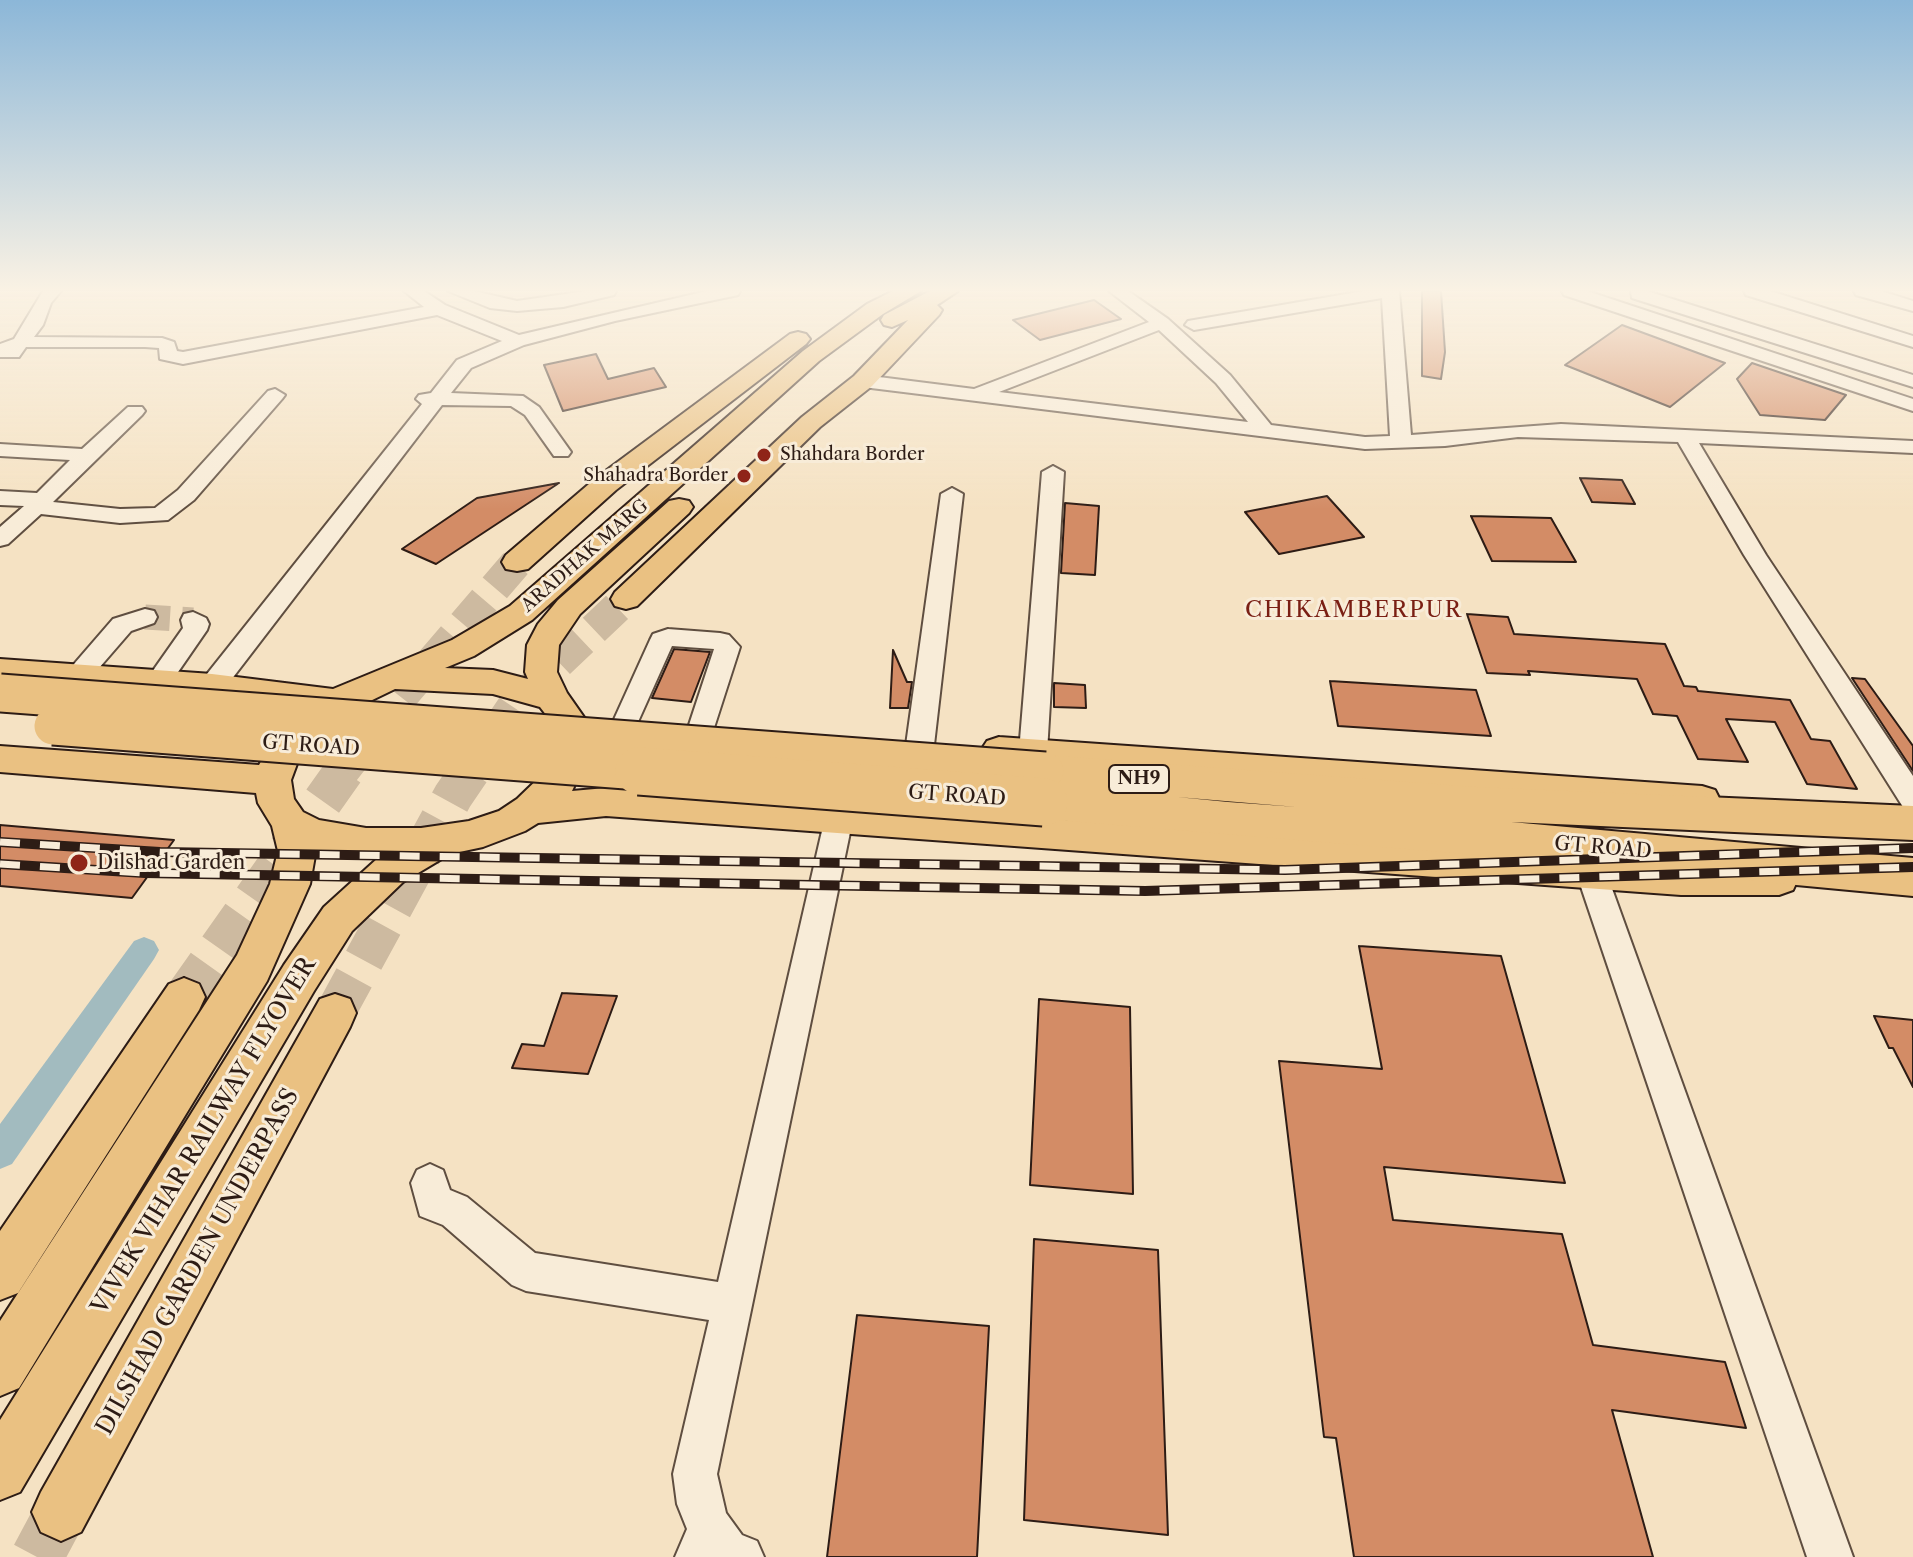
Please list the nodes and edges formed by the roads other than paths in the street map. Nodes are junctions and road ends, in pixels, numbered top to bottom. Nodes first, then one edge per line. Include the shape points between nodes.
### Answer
1 (445, 364) edge
2 (465, 364) edge
3 (765, 364) edge
4 (802, 364) edge
5 (836, 364) edge
6 (879, 364) edge
7 (1056, 364) edge
8 (1206, 364) edge
9 (1395, 364) edge
10 (1788, 364) edge
11 (1869, 364) edge
12 (863, 381) junction
13 (1913, 381) edge
14 (977, 394) junction
15 (275, 395) dead end
16 (413, 399) junction
17 (436, 399) junction
18 (1913, 405) edge
19 (135, 411) dead end
20 (1266, 432) junction
21 (1684, 435) junction
22 (1401, 442) junction
23 (1913, 447) edge
24 (0, 450) edge
25 (561, 452) dead end
26 (83, 459) junction
27 (1053, 472) dead end
28 (952, 494) dead end
29 (0, 498) edge
30 (39, 504) junction
31 (0, 539) edge
32 (517, 562) tunnel mouth
33 (626, 599) tunnel mouth
34 (145, 617) tunnel mouth
35 (193, 620) dead end
36 (0, 671) edge
37 (77, 677) junction
38 (394, 677) junction
39 (158, 682) junction
40 (202, 686) junction
41 (0, 693) edge
42 (336, 701) junction
43 (561, 710) junction
44 (0, 722) edge
45 (624, 726) junction
46 (700, 731) junction
47 (920, 745) junction
48 (0, 759) edge
49 (1041, 775) junction
50 (273, 780) junction
51 (1913, 799) edge
52 (1231, 803) junction
53 (530, 809) junction
54 (839, 818) junction
55 (290, 822) junction
56 (1913, 822) edge
57 (448, 840) junction
58 (1591, 872) junction
59 (1913, 878) edge
60 (184, 997) tunnel mouth
61 (335, 1013) tunnel mouth
62 (430, 1183) dead end
63 (0, 1275) edge
64 (732, 1304) junction
65 (0, 1369) edge
66 (0, 1472) edge
67 (61, 1512) tunnel mouth
68 (716, 1548) edge
69 (1830, 1557) edge

1 - 16 street
2 - 17 street
3 - 32 main road via 606,484
4 - 38 main road, ARADHAK MARG via 521,613 463,648
5 - 43 main road, ARADHAK MARG via 569,607 549,632 541,672
6 - 12 main road
7 - 14 street
8 - 20 street
9 - 22 street
10 - 18 street
11 - 13 street
12 - 14 street
12 - 33 main road via 811,422
14 - 20 street
15 - 30 street via 186,495 160,515 120,516
16 - 17 street
16 - 40 street
17 - 25 street via 516,400 532,411
17 - 40 street
19 - 26 street
20 - 22 street
21 - 22 street via 1561,430
21 - 23 street
21 - 51 street
24 - 26 street via 76,454
26 - 30 street
27 - 49 street
28 - 47 street
29 - 30 street
30 - 31 street
34 - 37 street via 122,625
35 - 39 street via 195,630
36 - 37 main road
37 - 39 main road
38 - 42 main road, ARADHAK MARG
38 - 43 main road, GT ROAD via 493,682
39 - 40 main road
40 - 42 main road
41 - 49 highway, GT ROAD, bridge
42 - 50 main road via 288,744
43 - 45 main road, GT ROAD
43 - 53 main road via 574,736 568,766
44 - 49 highway, GT ROAD, bridge
45 - 46 main road, GT ROAD
45 - 46 street via 662,640 720,641 727,647
46 - 47 main road, GT ROAD
47 - 49 main road, GT ROAD
48 - 50 main road, GT ROAD
49 - 52 highway, GT ROAD / NH9
49 - 56 main road, GT ROAD via 1654,795
50 - 55 main road via 276,803
52 - 56 highway, GT ROAD via 1476,804
52 - 59 highway, GT ROAD via 1478,837
53 - 54 main road, GT ROAD via 606,802
53 - 57 main road via 491,830
54 - 58 main road, GT ROAD
54 - 64 street
55 - 57 main road via 316,835 353,842
55 - 65 main road via 297,851 290,884 252,968
57 - 66 main road, VIVEK VIHAR RAILWAY FLYOVER via 389,871 338,919
58 - 59 main road, GT ROAD via 1681,879
58 - 69 street
60 - 63 main road
61 - 67 main road, DILSHAD GARDEN UNDERPASS
62 - 64 street via 433,1203 454,1210 526,1271
64 - 68 street via 695,1474 699,1504

